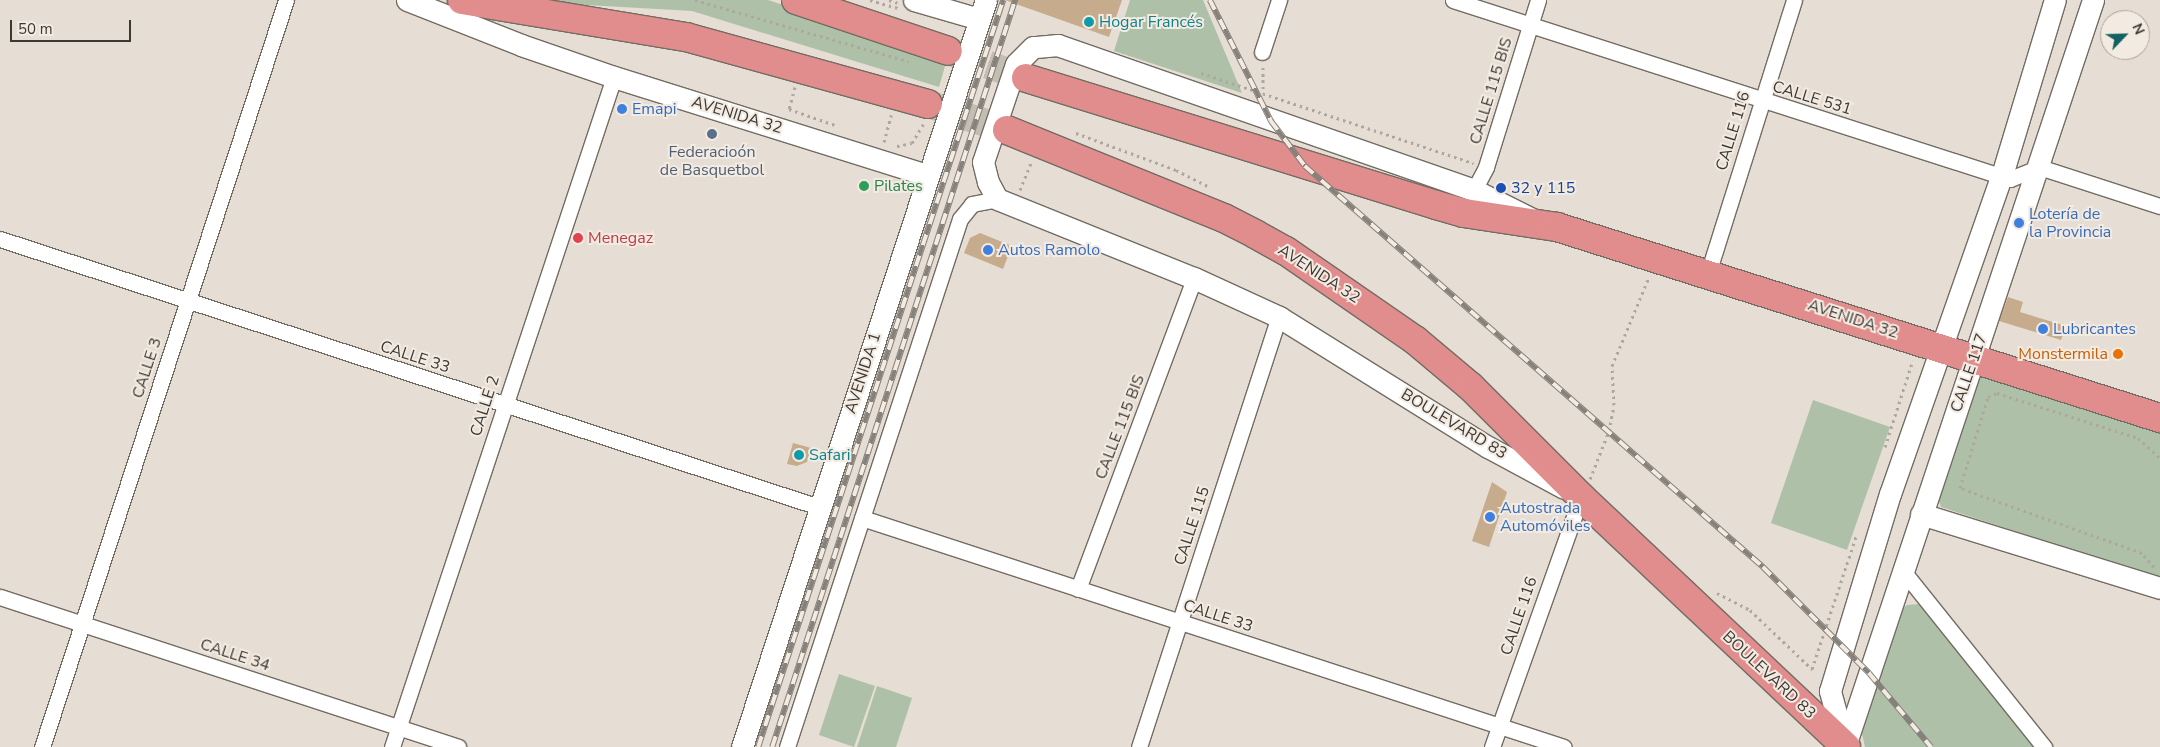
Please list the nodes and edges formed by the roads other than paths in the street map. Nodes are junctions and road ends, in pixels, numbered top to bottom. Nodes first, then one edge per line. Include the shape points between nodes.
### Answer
1 (286, 0) edge
2 (407, 0) edge
3 (462, 0) edge
4 (796, 0) edge
5 (914, 0) edge
6 (1280, 0) edge
7 (1454, 0) edge
8 (1538, 0) edge
9 (1794, 0) edge
10 (2055, 0) edge
11 (2093, 0) edge
12 (983, 10) edge
13 (1530, 24) junction
14 (948, 51) tunnel mouth
15 (1262, 52) road end
16 (614, 77) junction
17 (1026, 78) tunnel mouth
18 (1761, 100) junction
19 (928, 104) tunnel mouth
20 (1007, 130) tunnel mouth
21 (2039, 167) junction
22 (927, 175) junction
23 (2006, 177) junction
24 (1474, 190) junction
25 (997, 199) junction
26 (2025, 205) junction
27 (2160, 206) edge
28 (1544, 225) junction
29 (0, 239) edge
30 (1708, 273) junction
31 (1194, 278) junction
32 (187, 300) junction
33 (1279, 317) junction
34 (1943, 348) junction
35 (1974, 359) junction
36 (503, 404) junction
37 (2160, 418) edge
38 (1589, 483) junction
39 (819, 507) junction
40 (1921, 514) junction
41 (862, 518) junction
42 (1903, 571) junction
43 (2160, 588) edge
44 (1078, 589) junction
45 (0, 597) edge
46 (1180, 622) junction
47 (82, 624) junction
48 (1499, 726) junction
49 (398, 727) junction
50 (42, 747) edge
51 (392, 747) edge
52 (458, 747) edge
53 (742, 747) edge
54 (788, 747) edge
55 (1139, 747) edge
56 (1492, 747) edge
57 (1564, 747) edge
58 (1845, 747) edge
59 (2044, 747) edge

1 - 32 street, CALLE 3
2 - 16 street, AVENIDA 32
3 - 19 highway via 686,37
4 - 14 highway
5 - 12 street
6 - 15 street
7 - 13 street, CALLE 531
8 - 13 street, CALLE 115 BIS
9 - 18 street, CALLE 116
10 - 23 street, CALLE 117
11 - 21 street, CALLE 117
12 - 22 street, AVENIDA 1
13 - 18 street, CALLE 531
13 - 24 street, CALLE 115 BIS via 1486,167
16 - 22 street, AVENIDA 32
16 - 36 street, CALLE 2
17 - 28 highway, AVENIDA 32 via 1464,213
18 - 23 street, CALLE 531
18 - 30 street, CALLE 116
20 - 38 highway, AVENIDA 32 via 1224,218 1286,251 1443,362
21 - 23 street
21 - 26 street, CALLE 117
21 - 27 street
22 - 39 street, AVENIDA 1
23 - 26 street via 2021,191
23 - 34 street, CALLE 117
24 - 25 street, AVENIDA 32 via 1058,45 1033,47 1016,64 984,154 984,173
24 - 28 street, AVENIDA 32
25 - 31 street, BOULEVARD 83
25 - 41 street via 972,204 960,220
26 - 35 street, CALLE 117
28 - 30 highway, AVENIDA 32
29 - 32 street, CALLE 33
30 - 34 highway, AVENIDA 32
31 - 33 street, BOULEVARD 83
31 - 44 street, CALLE 115 BIS
32 - 36 street, CALLE 33
32 - 47 street, CALLE 3
33 - 38 street, BOULEVARD 83 via 1488,447
33 - 46 street, CALLE 115
34 - 35 highway, AVENIDA 32
34 - 58 street, CALLE 117 via 1890,494 1830,691
35 - 37 highway, AVENIDA 32
35 - 40 street, CALLE 117
36 - 39 street, CALLE 33
36 - 49 street, CALLE 2
38 - 48 street, CALLE 116
38 - 58 highway, BOULEVARD 83
39 - 53 street, AVENIDA 1
40 - 42 street, CALLE 117
40 - 43 street
41 - 44 street, CALLE 33
41 - 54 street
42 - 58 street, CALLE 117
42 - 59 street
44 - 46 street, CALLE 33
45 - 47 street, CALLE 34
46 - 48 street, CALLE 33
46 - 55 street, CALLE 115
47 - 49 street, CALLE 34
47 - 50 street, CALLE 3
48 - 56 street, CALLE 116
48 - 57 street, CALLE 33
49 - 51 street, CALLE 2
49 - 52 street, CALLE 34

